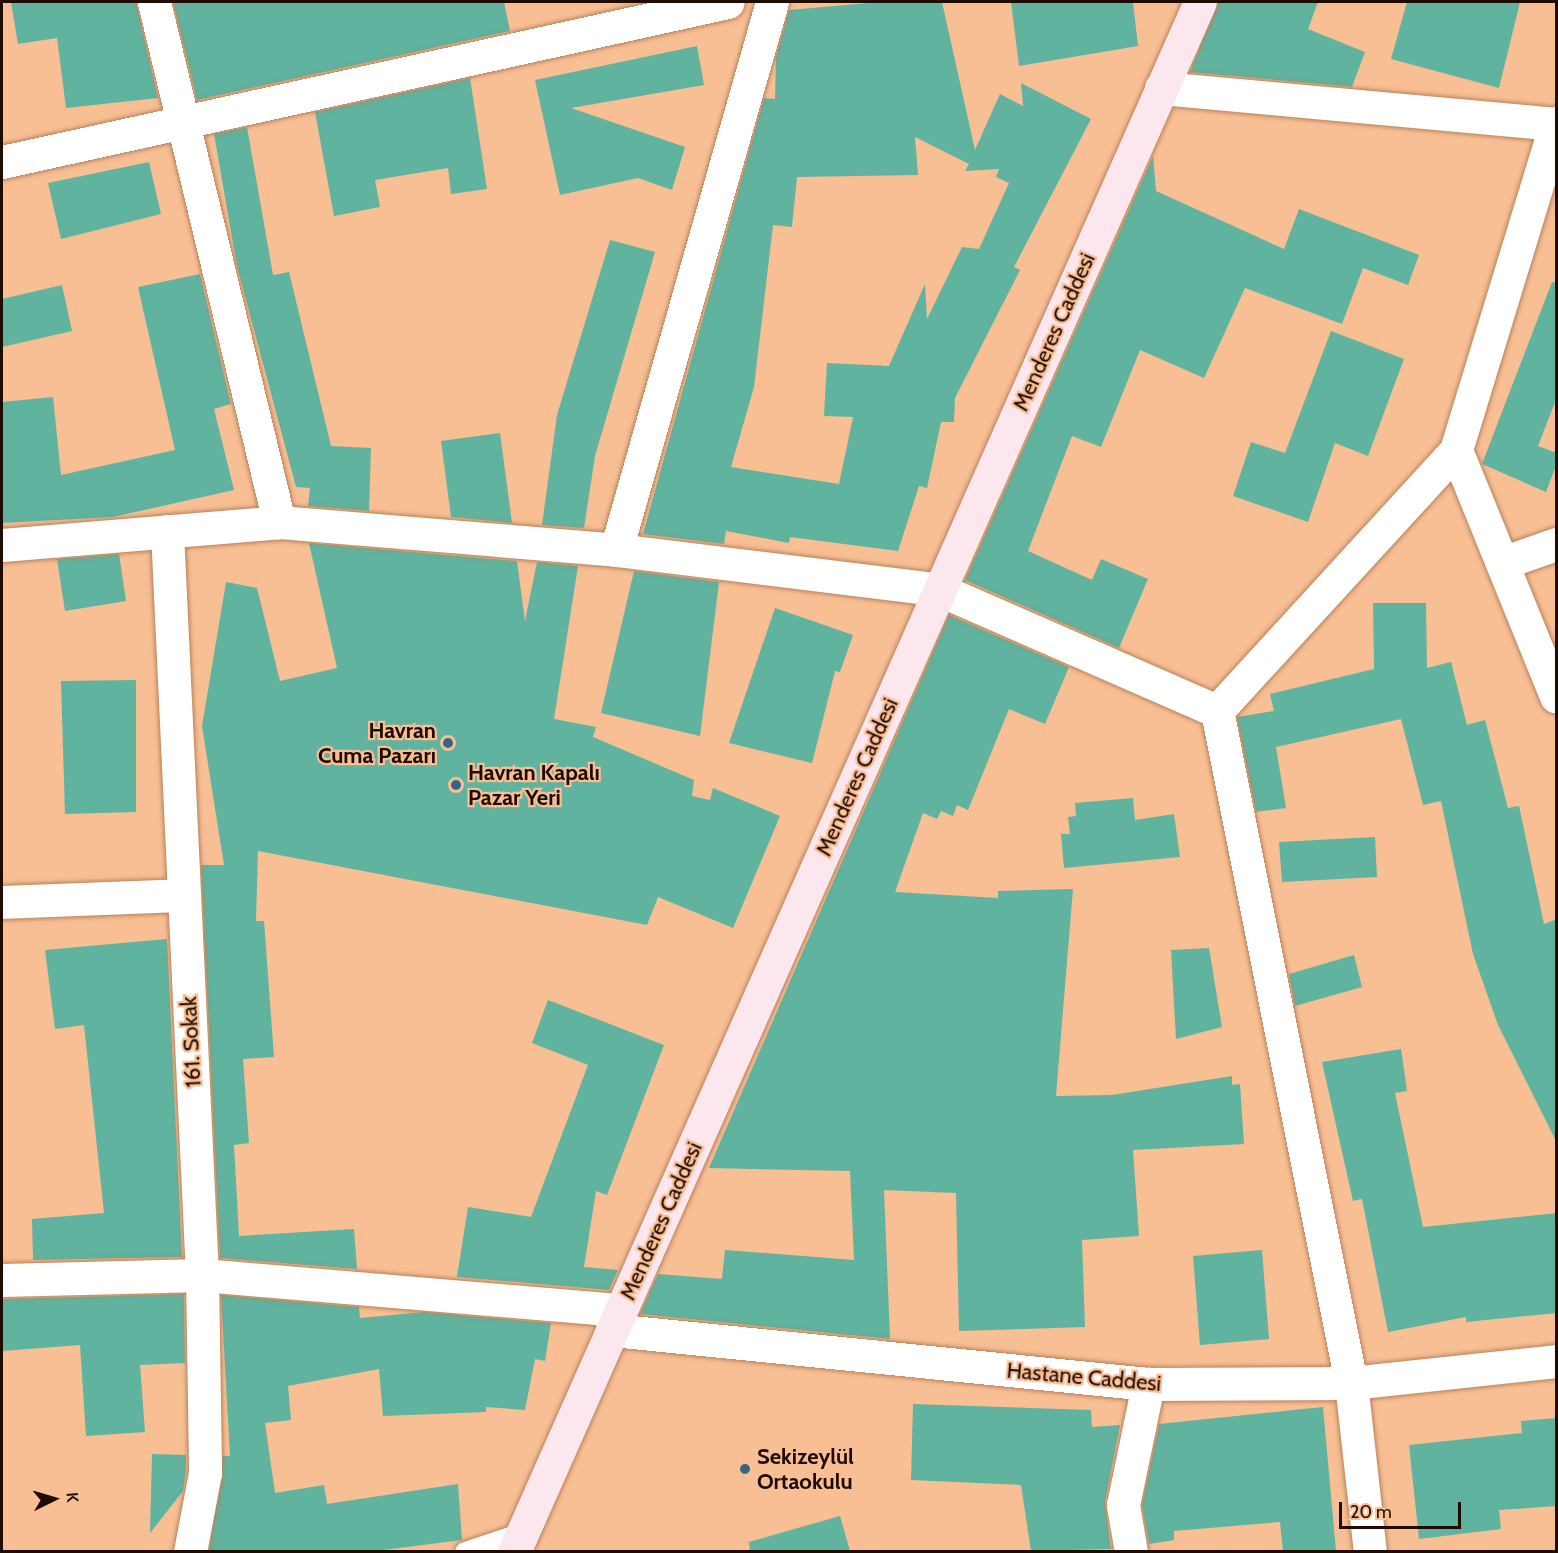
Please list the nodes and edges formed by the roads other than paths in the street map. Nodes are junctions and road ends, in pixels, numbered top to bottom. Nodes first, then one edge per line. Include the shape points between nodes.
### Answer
1 (154, 2) edge
2 (728, 2) edge
3 (772, 2) edge
4 (1200, 2) edge
5 (1161, 88) junction
6 (180, 121) junction
7 (1556, 124) edge
8 (2, 162) edge
9 (1456, 450) junction
10 (279, 522) junction
11 (167, 531) junction
12 (1557, 544) edge
13 (2, 545) edge
14 (616, 550) junction
15 (1502, 563) junction
16 (940, 590) junction
17 (1557, 696) edge
18 (1217, 711) junction
19 (184, 895) junction
20 (2, 902) edge
21 (202, 1275) junction
22 (2, 1280) edge
23 (617, 1320) junction
24 (1557, 1361) edge
25 (1351, 1383) junction
26 (1148, 1384) junction
27 (518, 1542) edge
28 (190, 1551) edge
29 (465, 1551) edge
30 (1131, 1551) edge
31 (1370, 1551) edge

1 - 6 street
2 - 6 street
3 - 14 street
4 - 5 main road, Menderes Caddesi
5 - 7 street
5 - 16 main road, Menderes Caddesi
6 - 8 street
6 - 10 street
7 - 9 street
9 - 15 street
9 - 18 street
10 - 11 street
10 - 14 street
11 - 13 street
11 - 19 street, 161. Sokak
12 - 15 street
14 - 16 street
15 - 17 street
16 - 18 street
16 - 23 main road, Menderes Caddesi
18 - 25 street
19 - 20 street
19 - 21 street, 161. Sokak
21 - 22 street, Hastane Caddesi
21 - 23 street, Hastane Caddesi
21 - 28 street, 161. Sokak via 205,1473
23 - 26 street, Hastane Caddesi
23 - 27 main road, Menderes Caddesi
24 - 25 street, Hastane Caddesi
25 - 26 street, Hastane Caddesi
25 - 31 street
26 - 30 street via 1123,1505
27 - 29 lane

